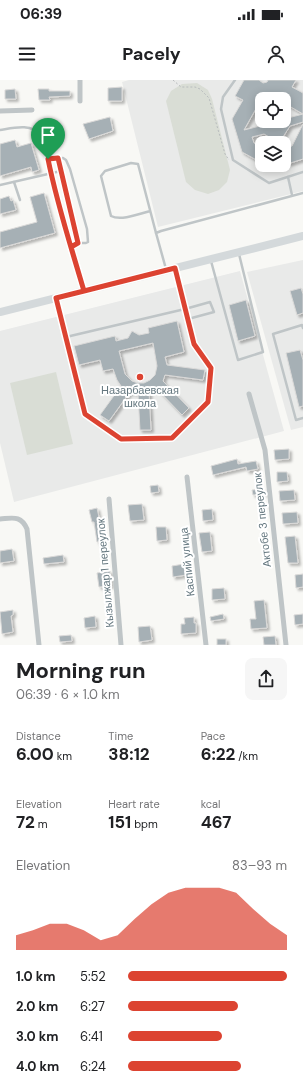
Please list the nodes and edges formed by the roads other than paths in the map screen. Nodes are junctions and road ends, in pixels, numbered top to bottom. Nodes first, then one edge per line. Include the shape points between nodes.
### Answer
1 (80, 80) edge
2 (235, 80) edge
3 (80, 101) dead end
4 (32, 110) dead end
5 (0, 111) edge
6 (0, 130) edge
7 (58, 158) junction
8 (48, 159) junction
9 (61, 171) junction
10 (303, 172) edge
11 (51, 173) junction
12 (288, 177) junction
13 (14, 182) junction
14 (0, 185) edge
15 (303, 193) edge
16 (292, 195) junction
17 (20, 200) dead end
18 (150, 211) junction
19 (156, 233) junction
20 (303, 236) edge
21 (78, 243) junction
22 (71, 247) junction
23 (239, 252) junction
24 (210, 259) junction
25 (175, 268) junction
26 (166, 270) junction
27 (84, 291) junction
28 (56, 298) junction
29 (185, 309) junction
30 (0, 312) edge
31 (188, 319) junction
32 (303, 328) edge
33 (66, 337) junction
34 (249, 394) dead end
35 (303, 418) edge
36 (187, 476) dead end
37 (109, 499) dead end
38 (0, 519) edge
39 (39, 645) edge
40 (121, 645) edge
41 (206, 645) edge
42 (286, 645) edge

1 - 3 street
2 - 12 lane via 223,97 221,109 233,160 269,182
4 - 5 street
6 - 8 lane via 22,127 35,131 41,135
7 - 8 lane
7 - 9 lane
7 - 21 lane via 64,158 70,169 87,230 88,242
8 - 11 lane
9 - 11 lane
9 - 21 lane
10 - 12 lane
11 - 13 lane
11 - 22 lane
12 - 16 lane
13 - 14 lane
13 - 17 lane
15 - 16 lane
16 - 19 lane
18 - 18 lane via 122,218 111,216 101,176 105,171 130,163 138,164
18 - 19 lane
19 - 26 lane
20 - 23 main road
21 - 22 lane
22 - 27 lane
23 - 24 main road
23 - 24 lane via 263,352 238,360
24 - 25 main road
25 - 26 main road
25 - 29 lane
26 - 27 main road
27 - 28 main road
28 - 30 main road
28 - 33 lane
29 - 31 lane
29 - 31 lane via 210,302 214,312
29 - 33 lane
31 - 33 lane via 194,344 211,368 208,402 172,438 121,439 85,414
32 - 35 lane via 302,325 273,334 296,420
34 - 42 street, Актобе 3 переулок via 265,450
36 - 41 street, Каспий улица
37 - 40 street, Кызылжар 1 переулок
38 - 39 street via 18,519 24,522 27,529

